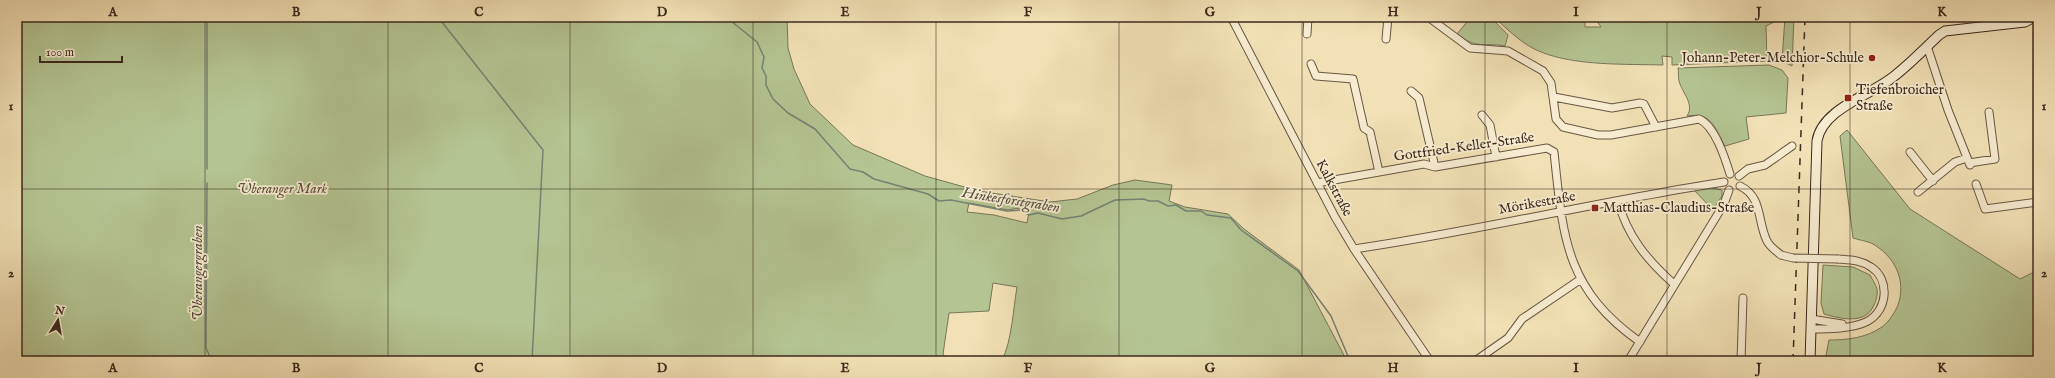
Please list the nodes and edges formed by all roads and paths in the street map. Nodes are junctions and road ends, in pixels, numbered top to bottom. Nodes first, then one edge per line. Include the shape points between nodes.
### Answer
1 (1232, 17) edge
2 (1308, 17) edge
3 (1388, 17) edge
4 (1428, 17) edge
5 (2034, 17) edge
6 (1307, 34) dead end
7 (1386, 39) dead end
8 (1927, 46) junction
9 (1311, 64) dead end
10 (1411, 91) dead end
11 (1554, 97) junction
12 (1989, 112) dead end
13 (1482, 115) dead end
14 (1656, 127) junction
15 (1792, 146) dead end
16 (1910, 152) dead end
17 (1496, 157) junction
18 (1969, 162) junction
19 (1435, 166) junction
20 (1379, 172) junction
21 (1730, 174) junction
22 (1739, 176) junction
23 (1724, 182) junction
24 (1933, 182) junction
25 (1317, 183) junction
26 (1976, 184) dead end
27 (1740, 186) junction
28 (1729, 190) junction
29 (1918, 192) dead end
30 (1618, 201) junction
31 (2038, 202) edge
32 (1560, 213) junction
33 (1354, 249) junction
34 (1581, 279) junction
35 (1674, 284) junction
36 (1742, 298) dead end
37 (1811, 319) junction
38 (1848, 326) junction
39 (1811, 329) junction
40 (1640, 342) junction
41 (1430, 361) edge
42 (1475, 361) edge
43 (1628, 361) edge
44 (1741, 361) edge
45 (1810, 361) edge

1 - 25 street, Kalkstraße
2 - 6 street
3 - 7 street
4 - 11 street via 1470,48 1508,51 1543,72 1551,83
5 - 8 main road via 2025,22 1945,31
8 - 18 street via 1948,110
8 - 37 main road via 1892,78 1834,114 1819,132
9 - 20 street via 1316,76 1353,79 1364,128 1370,132
10 - 19 street via 1419,98
11 - 14 street via 1612,108 1644,104
11 - 14 street via 1556,119 1570,130 1611,135
12 - 18 street via 1995,159
13 - 17 street via 1490,125
14 - 21 street via 1695,118 1703,121 1722,150
15 - 22 street via 1766,165 1748,169
16 - 24 street
17 - 19 street, Gottfried-Keller-Straße
17 - 32 street, Gottfried-Keller-Straße via 1547,148 1552,150
18 - 24 street via 1955,162
19 - 20 street, Gottfried-Keller-Straße via 1424,164
20 - 25 street, Gottfried-Keller-Straße
21 - 22 street
21 - 23 street
22 - 27 street
23 - 28 street
23 - 30 street, Mörikestraße via 1694,185
24 - 29 street
25 - 33 street, Kalkstraße
26 - 31 street via 1985,209
27 - 28 street
27 - 38 street, bridge via 1746,189 1758,204 1768,242 1781,254 1793,258 1853,260 1872,267 1878,273 1884,288 1883,303 1876,315 1861,324
28 - 35 street via 1724,204
30 - 32 street, Mörikestraße
30 - 35 street via 1622,217 1637,244 1650,262
32 - 33 street, Mörikestraße
32 - 34 street via 1567,246
33 - 41 street, Kalkstraße
34 - 40 street via 1607,316
34 - 42 street via 1522,319 1508,338
35 - 40 street
36 - 44 street
37 - 38 street
37 - 39 main road
38 - 39 street
39 - 45 main road
40 - 43 street

